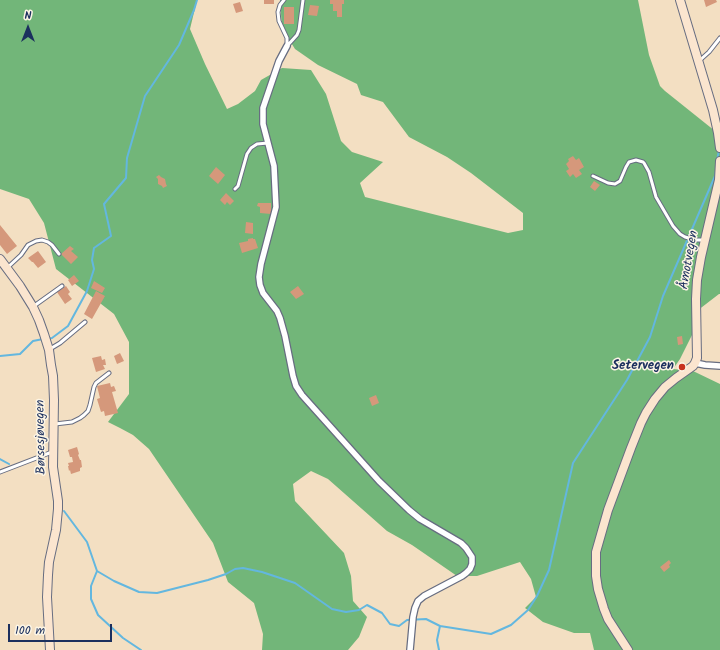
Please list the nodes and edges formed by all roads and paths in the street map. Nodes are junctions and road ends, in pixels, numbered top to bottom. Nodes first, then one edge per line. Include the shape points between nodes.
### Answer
1 (284, 0) edge
2 (303, 0) edge
3 (680, 0) edge
4 (720, 38) edge
5 (287, 46) junction
6 (699, 61) junction
7 (268, 143) junction
8 (720, 148) edge
9 (720, 161) edge
10 (593, 176) dead end
11 (235, 190) dead end
12 (705, 240) junction
13 (59, 254) dead end
14 (0, 259) edge
15 (7, 268) junction
16 (62, 286) dead end
17 (33, 307) junction
18 (85, 322) dead end
19 (46, 342) junction
20 (695, 363) junction
21 (720, 366) edge
22 (109, 373) dead end
23 (53, 424) junction
24 (52, 452) junction
25 (0, 472) edge
26 (50, 650) edge
27 (410, 650) edge
28 (628, 650) edge

1 - 5 lane via 278,12 287,38
2 - 5 lane via 299,30
3 - 6 main road
4 - 6 lane
5 - 7 street via 279,61 263,108 263,124
6 - 8 main road via 713,110
7 - 11 lane via 257,144 251,148
7 - 27 street via 274,166 276,207 261,264 260,285 280,318 296,386 379,482 420,519 461,543 472,557 472,564 466,573 418,601 413,617
9 - 12 main road, Åmotvegen via 719,180
10 - 12 lane via 615,184 620,181 629,162 636,160 644,163 656,197 672,226 685,237
12 - 20 main road, Åmotvegen via 696,289 698,353
13 - 15 lane via 48,242 36,241 28,245
14 - 15 main road, Børsesjøvegen
15 - 17 main road, Børsesjøvegen
16 - 17 lane
17 - 19 main road, Børsesjøvegen
18 - 19 lane via 60,343
19 - 23 main road, Børsesjøvegen via 53,376
20 - 21 street
20 - 28 main road via 665,387 646,413 608,510 599,542 596,559 598,588 608,619
22 - 23 lane via 96,383 88,411 84,415 72,422
23 - 24 main road, Børsesjøvegen
24 - 25 lane
24 - 26 main road, Børsesjøvegen via 58,510 48,575

